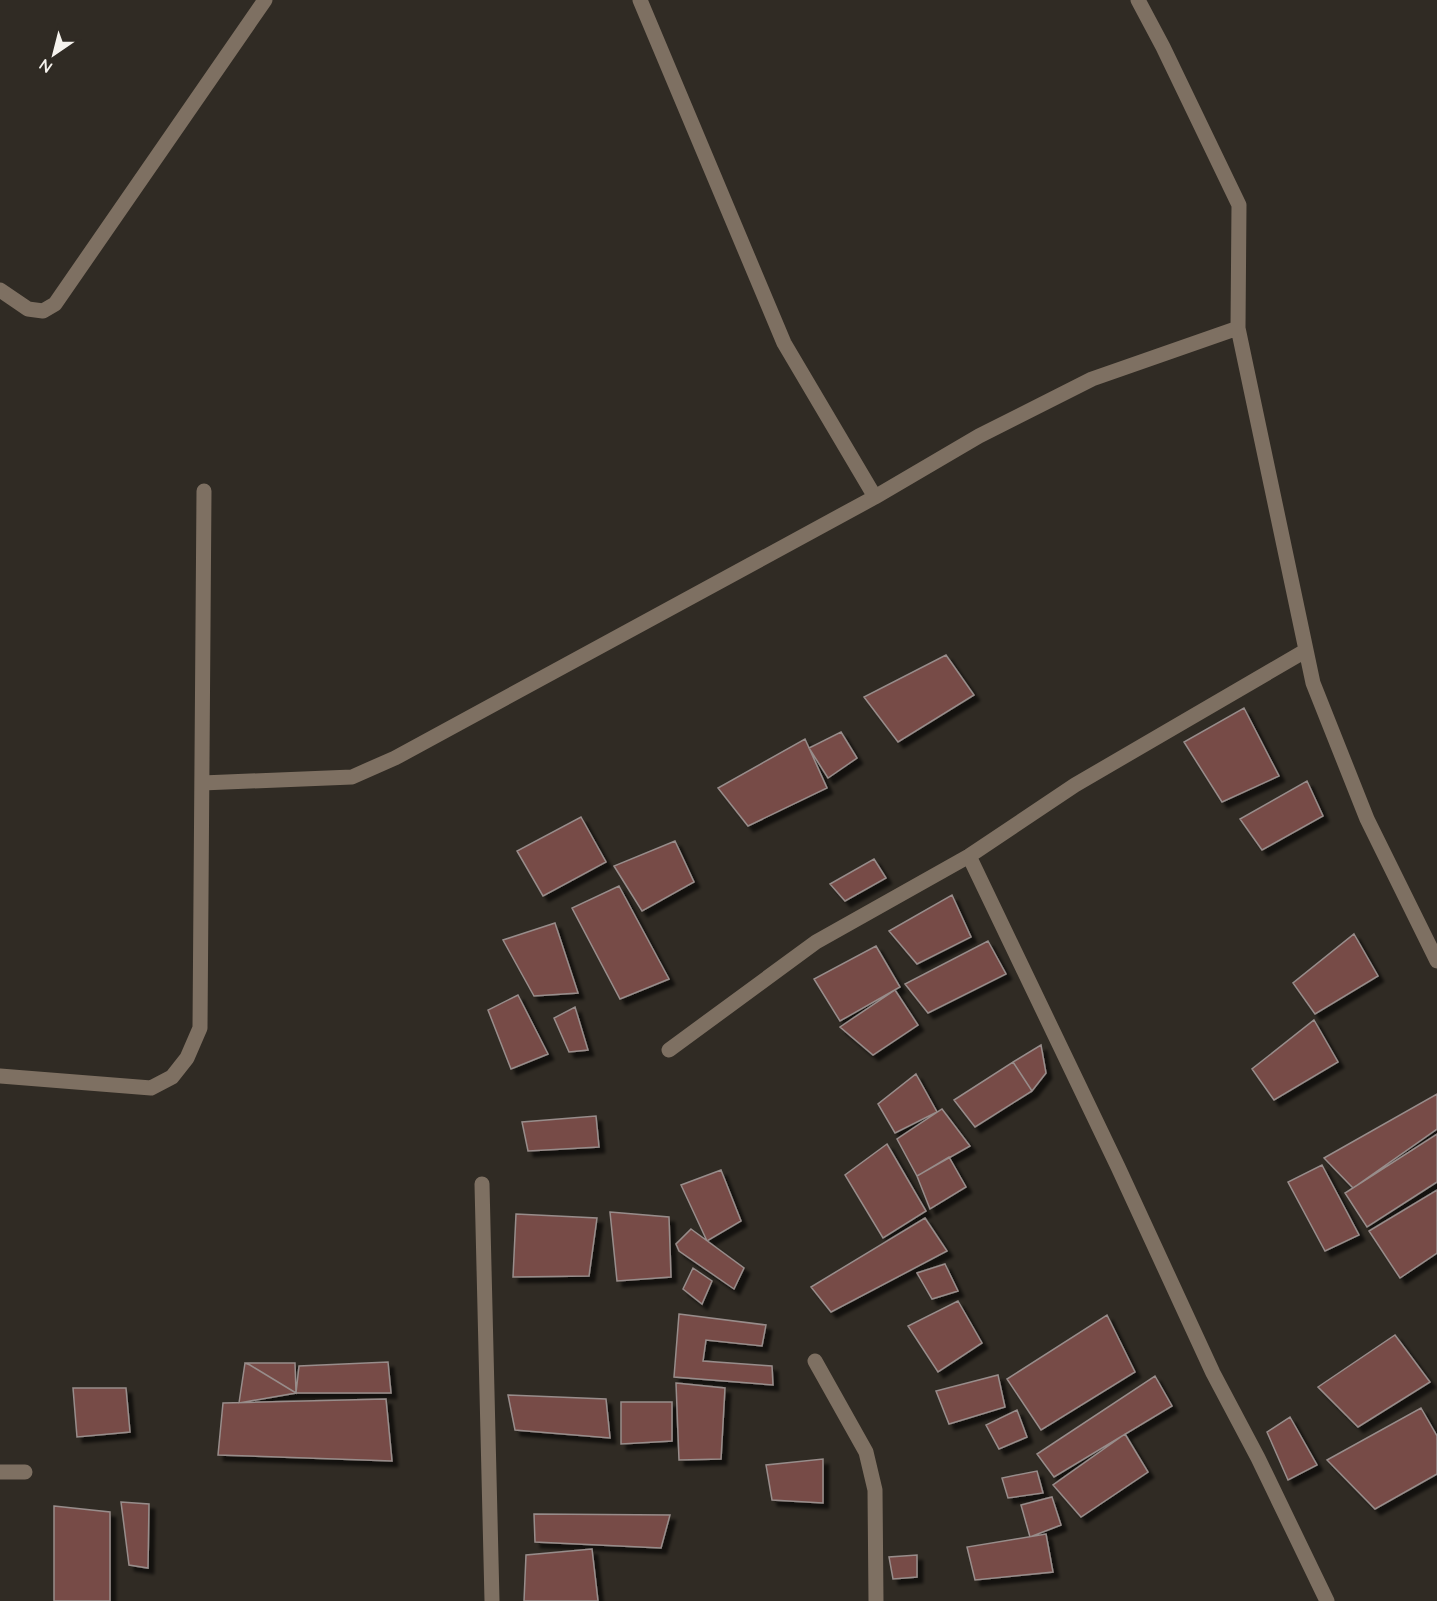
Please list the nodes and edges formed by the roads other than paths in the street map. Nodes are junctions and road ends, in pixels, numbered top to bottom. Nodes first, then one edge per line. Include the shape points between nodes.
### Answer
1 (264, 0) edge
2 (640, 0) edge
3 (1138, 0) edge
4 (0, 290) edge
5 (1238, 328) junction
6 (204, 491) dead end
7 (875, 497) junction
8 (1305, 651) junction
9 (202, 783) junction
10 (969, 856) junction
11 (1437, 961) edge
12 (669, 1050) dead end
13 (0, 1076) edge
14 (482, 1184) dead end
15 (815, 1361) dead end
16 (0, 1472) edge
17 (25, 1472) dead end
18 (492, 1601) edge
19 (876, 1601) edge
20 (1327, 1601) edge

1 - 4 street via 55,304 43,311 28,309
2 - 7 street via 784,343
3 - 5 street via 1239,205
5 - 7 street via 1092,378 979,436
5 - 8 street
6 - 9 street
7 - 9 street via 395,758 352,777
8 - 10 street via 1075,785
8 - 11 street via 1313,683 1367,819
9 - 13 street via 200,1028 187,1058 172,1077 151,1088
10 - 12 street via 816,942
10 - 20 street via 1213,1373
14 - 18 street
15 - 19 street via 866,1452 876,1490
16 - 17 street

